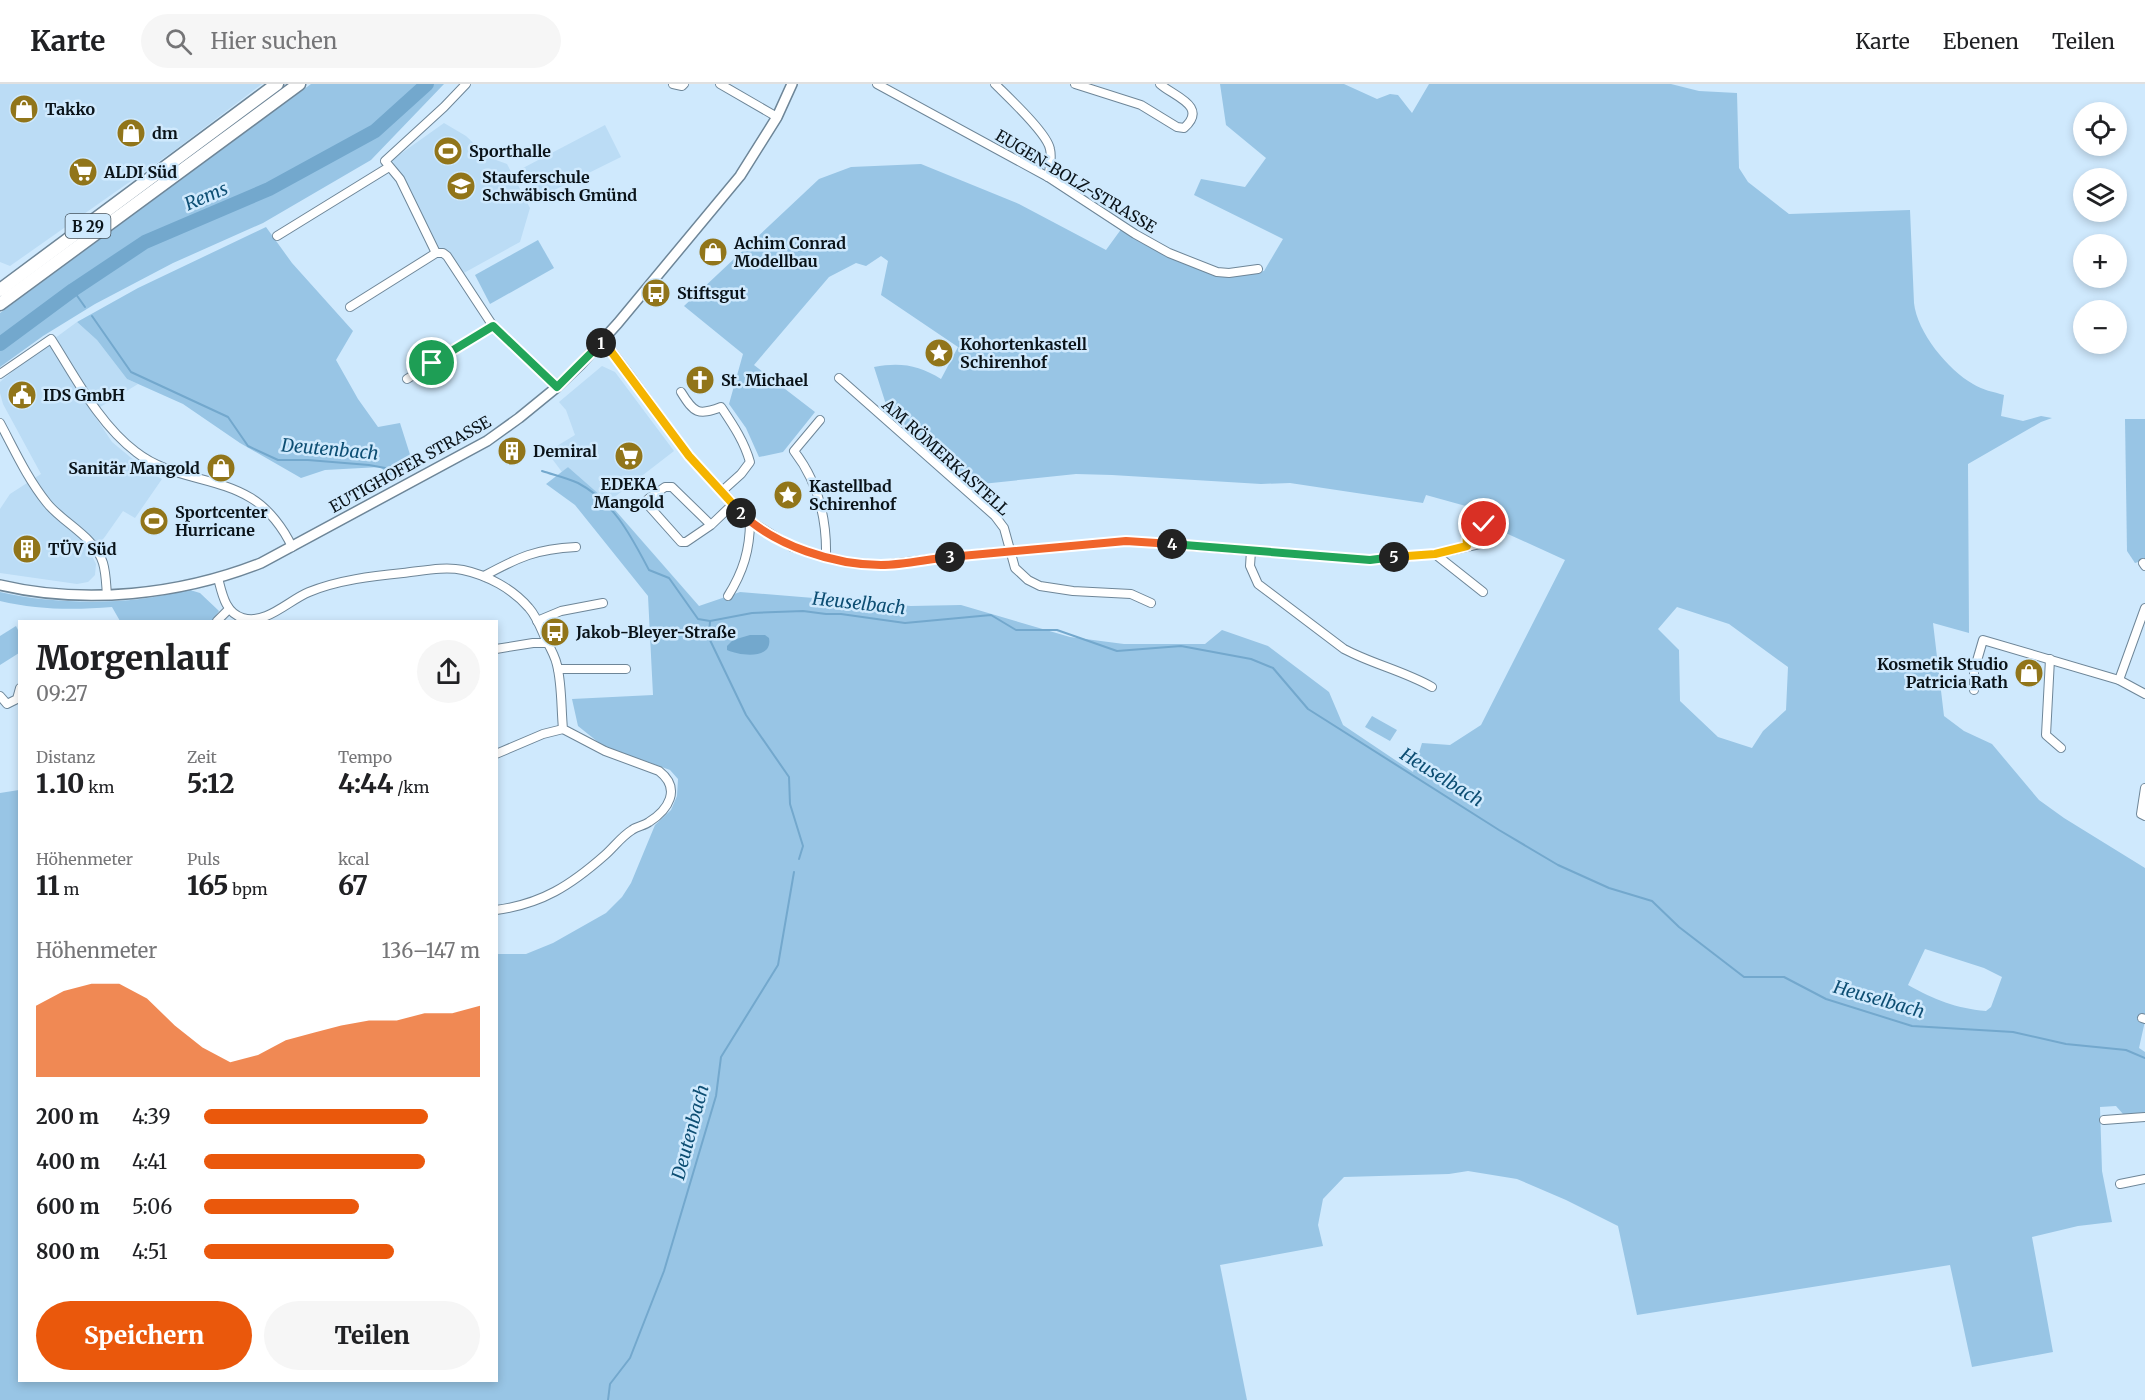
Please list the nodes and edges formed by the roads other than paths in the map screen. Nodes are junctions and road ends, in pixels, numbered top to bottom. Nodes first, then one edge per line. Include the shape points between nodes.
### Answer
1 (277, 84) edge
2 (299, 84) edge
3 (466, 84) edge
4 (673, 84) edge
5 (684, 84) edge
6 (720, 84) edge
7 (792, 84) edge
8 (877, 84) edge
9 (996, 84) edge
10 (1075, 84) edge
11 (1160, 84) edge
12 (888, 86) edge
13 (777, 117) junction
14 (387, 164) junction
15 (1048, 177) junction
16 (277, 236) dead end
17 (436, 253) junction
18 (1258, 269) dead end
19 (0, 290) edge
20 (0, 304) edge
21 (350, 307) dead end
22 (493, 326) junction
23 (602, 342) junction
24 (0, 374) edge
25 (839, 378) dead end
26 (407, 379) dead end
27 (557, 387) junction
28 (681, 392) dead end
29 (820, 420) dead end
30 (0, 423) edge
31 (721, 492) junction
32 (733, 504) junction
33 (750, 521) junction
34 (711, 525) junction
35 (1467, 546) dead end
36 (292, 547) junction
37 (576, 547) dead end
38 (1009, 551) junction
39 (1251, 551) junction
40 (1435, 554) junction
41 (826, 557) junction
42 (484, 576) junction
43 (218, 578) junction
44 (0, 585) edge
45 (1483, 591) dead end
46 (107, 595) junction
47 (728, 596) dead end
48 (603, 603) dead end
49 (1151, 603) dead end
50 (2145, 608) edge
51 (229, 609) junction
52 (218, 620) edge
53 (537, 621) junction
54 (548, 643) junction
55 (498, 649) edge
56 (2050, 658) junction
57 (558, 669) junction
58 (626, 669) dead end
59 (2119, 680) junction
60 (1432, 687) dead end
61 (1974, 690) dead end
62 (2145, 694) edge
63 (18, 695) edge
64 (0, 696) edge
65 (563, 729) junction
66 (2061, 748) dead end
67 (498, 753) edge
68 (2145, 788) edge
69 (2145, 816) edge
70 (498, 910) edge
71 (2145, 1117) edge
72 (2104, 1120) dead end
73 (2145, 1179) edge
74 (2120, 1184) dead end

1 - 19 highway, B 29
2 - 20 highway, B 29
3 - 14 street
4 - 5 street
6 - 13 street
7 - 13 street, EUTIGHOFER STRASSE
8 - 12 street, EUGEN-BOLZ-STRASSE
9 - 15 street via 1050,146
10 - 11 street via 1141,105 1184,128 1191,123 1193,112 1188,101
12 - 15 street, EUGEN-BOLZ-STRASSE
13 - 23 street, EUTIGHOFER STRASSE via 740,176
14 - 16 street
14 - 17 street via 400,179
15 - 18 street, EUGEN-BOLZ-STRASSE via 1135,234 1192,263 1217,272
17 - 21 street
17 - 22 street via 447,256
22 - 26 street
22 - 27 street
23 - 27 street, EUTIGHOFER STRASSE
23 - 31 street
24 - 36 street via 51,339 110,429 136,453 177,474 252,498 270,514
25 - 38 street, AM RÖMERKASTELL via 995,516 1004,528
27 - 36 street, EUTIGHOFER STRASSE via 473,449
28 - 31 street via 696,411 721,407 746,447 750,462
29 - 41 street via 794,452 812,479 821,505 827,534
30 - 46 street via 46,502 97,551 106,575
31 - 32 street
32 - 33 street
32 - 34 street
33 - 41 street via 792,547
33 - 47 street via 744,566
34 - 34 street via 681,542 648,505 648,500 665,487 672,487
35 - 40 street
36 - 43 street, EUTIGHOFER STRASSE
37 - 42 street via 550,548 519,557
38 - 39 street via 1126,541
38 - 41 street via 883,565
38 - 49 street, AM RÖMERKASTELL via 1015,568 1040,586 1131,594
39 - 40 street via 1370,560
39 - 60 street via 1250,566 1258,584 1344,649
40 - 45 street
42 - 51 street via 461,569 391,574 309,592 258,618 243,618
42 - 53 street via 516,596
43 - 46 street, EUTIGHOFER STRASSE
43 - 51 street
44 - 46 street, EUTIGHOFER STRASSE via 61,594
48 - 53 street via 561,611
50 - 59 street
51 - 52 street
53 - 54 street
54 - 55 street
54 - 57 street
56 - 59 street
56 - 61 street via 1983,640 1974,670
56 - 66 street via 2046,735
57 - 58 street
57 - 65 street
59 - 62 street
63 - 64 street via 7,704
65 - 67 street
65 - 70 street via 605,751 659,771 671,785 671,796 657,816 632,830 578,879 554,894
68 - 69 street via 2141,814
71 - 72 street
73 - 74 street

